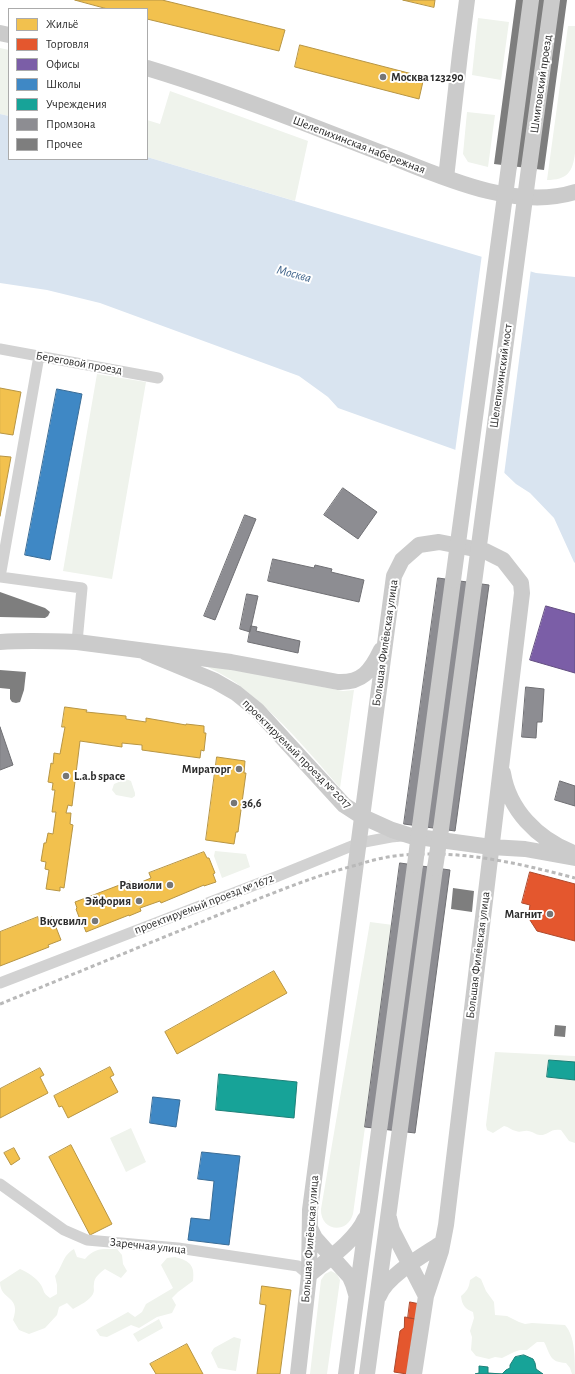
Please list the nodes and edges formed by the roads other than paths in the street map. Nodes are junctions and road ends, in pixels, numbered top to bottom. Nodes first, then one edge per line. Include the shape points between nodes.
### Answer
1 (467, 0) edge
2 (531, 0) edge
3 (552, 0) edge
4 (148, 68) edge
5 (509, 166) joint
6 (529, 168) joint
7 (446, 178) junction
8 (575, 192) edge
9 (0, 349) edge
10 (39, 356) junction
11 (158, 378) dead end
12 (0, 642) edge
13 (77, 642) junction
14 (385, 643) junction
15 (145, 652) junction
16 (501, 764) junction
17 (361, 816) junction
18 (415, 831) junction
19 (358, 843) junction
20 (491, 847) junction
21 (575, 854) edge
22 (575, 858) edge
23 (0, 983) edge
24 (0, 1184) edge
25 (368, 1210) junction
26 (389, 1213) junction
27 (310, 1221) junction
28 (446, 1225) junction
29 (354, 1236) junction
30 (395, 1236) junction
31 (442, 1243) junction
32 (332, 1256) junction
33 (410, 1265) junction
34 (309, 1275) junction
35 (426, 1296) junction
36 (356, 1299) junction
37 (377, 1301) junction
38 (298, 1374) edge
39 (346, 1374) edge
40 (367, 1374) edge
41 (414, 1374) edge

1 - 7 street
2 - 5 street, Шмитовский проезд
3 - 6 street, Шмитовский проезд
4 - 7 street, Шелепихинская набережная via 278,113
5 - 18 street, Шелепихинский мост, bridge via 453,580
6 - 26 street, Шелепихинский мост, bridge
7 - 8 street, Шелепихинская набережная via 499,193 529,197 547,198
9 - 10 street, Береговой проезд
10 - 11 street, Береговой проезд
10 - 13 street via 0,577 82,588
12 - 13 street, проектируемый проезд № 2017
13 - 15 street, проектируемый проезд № 2017
14 - 15 street, проектируемый проезд № 2017 via 362,678 349,682 230,662
14 - 16 street, Большая Филёвская улица via 394,576 402,560 420,545 439,542 485,551 503,560 521,583 522,593
14 - 17 street, Большая Филёвская улица
15 - 17 street, проектируемый проезд № 2017 via 215,681 236,693 256,710 344,805
16 - 20 street, Большая Филёвская улица
16 - 21 street via 510,795 526,822 554,844
17 - 18 street, проектируемый проезд № 2017 via 392,830
17 - 19 street, Большая Филёвская улица
18 - 19 street, проектируемый проезд № 1672
18 - 20 street, проектируемый проезд № 2017
18 - 25 street, Шелепихинский мост, bridge via 415,865
19 - 23 street, проектируемый проезд № 1672
19 - 27 street, Большая Филёвская улица
20 - 22 street, проектируемый проезд № 2017 via 525,849
20 - 28 street, Большая Филёвская улица
24 - 34 street, Заречная улица via 64,1230 87,1240 178,1248 298,1266
25 - 29 street via 361,1228
25 - 36 street
26 - 30 street
26 - 37 street
27 - 29 street via 323,1237 333,1241
27 - 32 street via 315,1238
27 - 34 street, Большая Филёвская улица
28 - 30 street via 437,1240 426,1247 409,1246
28 - 31 street, Большая Филёвская улица
29 - 32 street
30 - 33 street
31 - 33 street
31 - 35 street, Большая Филёвская улица
32 - 34 street
32 - 36 street via 350,1277 356,1290
33 - 35 street
33 - 37 street via 388,1282
34 - 38 street, Большая Филёвская улица
35 - 41 street, Большая Филёвская улица
36 - 39 street
37 - 40 street

